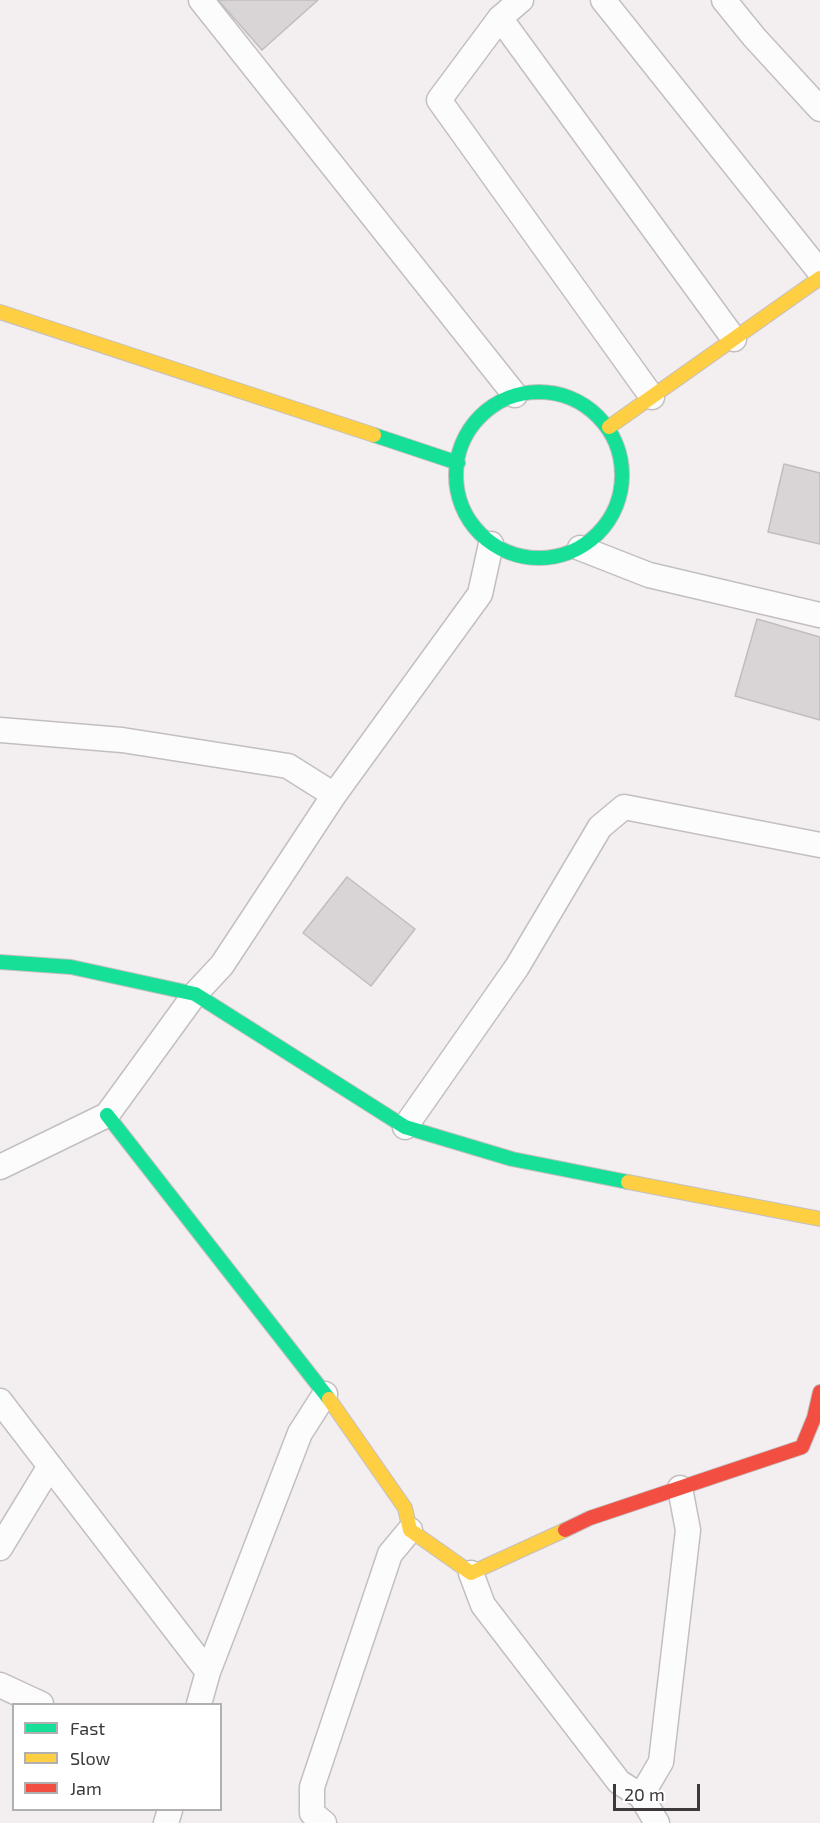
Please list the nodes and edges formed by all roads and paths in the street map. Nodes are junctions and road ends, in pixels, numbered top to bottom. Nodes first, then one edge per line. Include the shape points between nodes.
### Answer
1 (201, 0) edge
2 (521, 0) edge
3 (603, 0) edge
4 (724, 0) edge
5 (500, 18) junction
6 (820, 109) edge
7 (820, 272) edge
8 (820, 278) edge
9 (0, 312) edge
10 (734, 339) junction
11 (515, 395) junction
12 (652, 397) junction
13 (609, 427) junction
14 (458, 463) junction
15 (491, 544) junction
16 (580, 548) junction
17 (820, 615) edge
18 (0, 730) edge
19 (334, 795) junction
20 (820, 845) edge
21 (0, 962) edge
22 (195, 994) junction
23 (107, 1115) junction
24 (405, 1127) junction
25 (0, 1167) edge
26 (820, 1219) edge
27 (820, 1392) edge
28 (325, 1394) junction
29 (0, 1401) edge
30 (811, 1451) edge
31 (50, 1466) junction
32 (680, 1488) junction
33 (410, 1530) junction
34 (0, 1548) edge
35 (471, 1573) junction
36 (208, 1672) junction
37 (0, 1686) edge
38 (39, 1703) edge
39 (199, 1703) edge
40 (641, 1796) junction
41 (315, 1820) edge
42 (657, 1823) edge

1 - 11 street
2 - 5 street
3 - 7 street
4 - 6 street
5 - 10 street
5 - 12 street via 439,100
8 - 10 street
9 - 14 street
10 - 12 street
11 - 13 street via 553,393 570,398
11 - 14 street via 483,414 470,428 461,444
12 - 13 street
13 - 16 street via 620,452 622,489 608,523
14 - 15 street via 455,481 459,499 477,532
15 - 16 street via 507,553 544,559
15 - 19 street via 480,594
16 - 17 street via 649,575
18 - 19 street via 122,740 288,766
19 - 22 street via 222,965
20 - 24 street via 624,807 600,827 517,968
21 - 22 street via 71,968
22 - 23 street
22 - 24 street
23 - 25 street
23 - 28 street
24 - 26 street via 512,1159
27 - 30 street
28 - 33 street via 405,1508
28 - 36 street via 300,1433
29 - 31 street
30 - 32 street
31 - 34 street
31 - 36 street
32 - 35 street via 590,1518
32 - 40 street via 688,1530 661,1762
33 - 35 street
33 - 41 street via 390,1554 312,1787
35 - 40 street via 483,1605 620,1782
36 - 39 street
37 - 38 street
40 - 42 street

